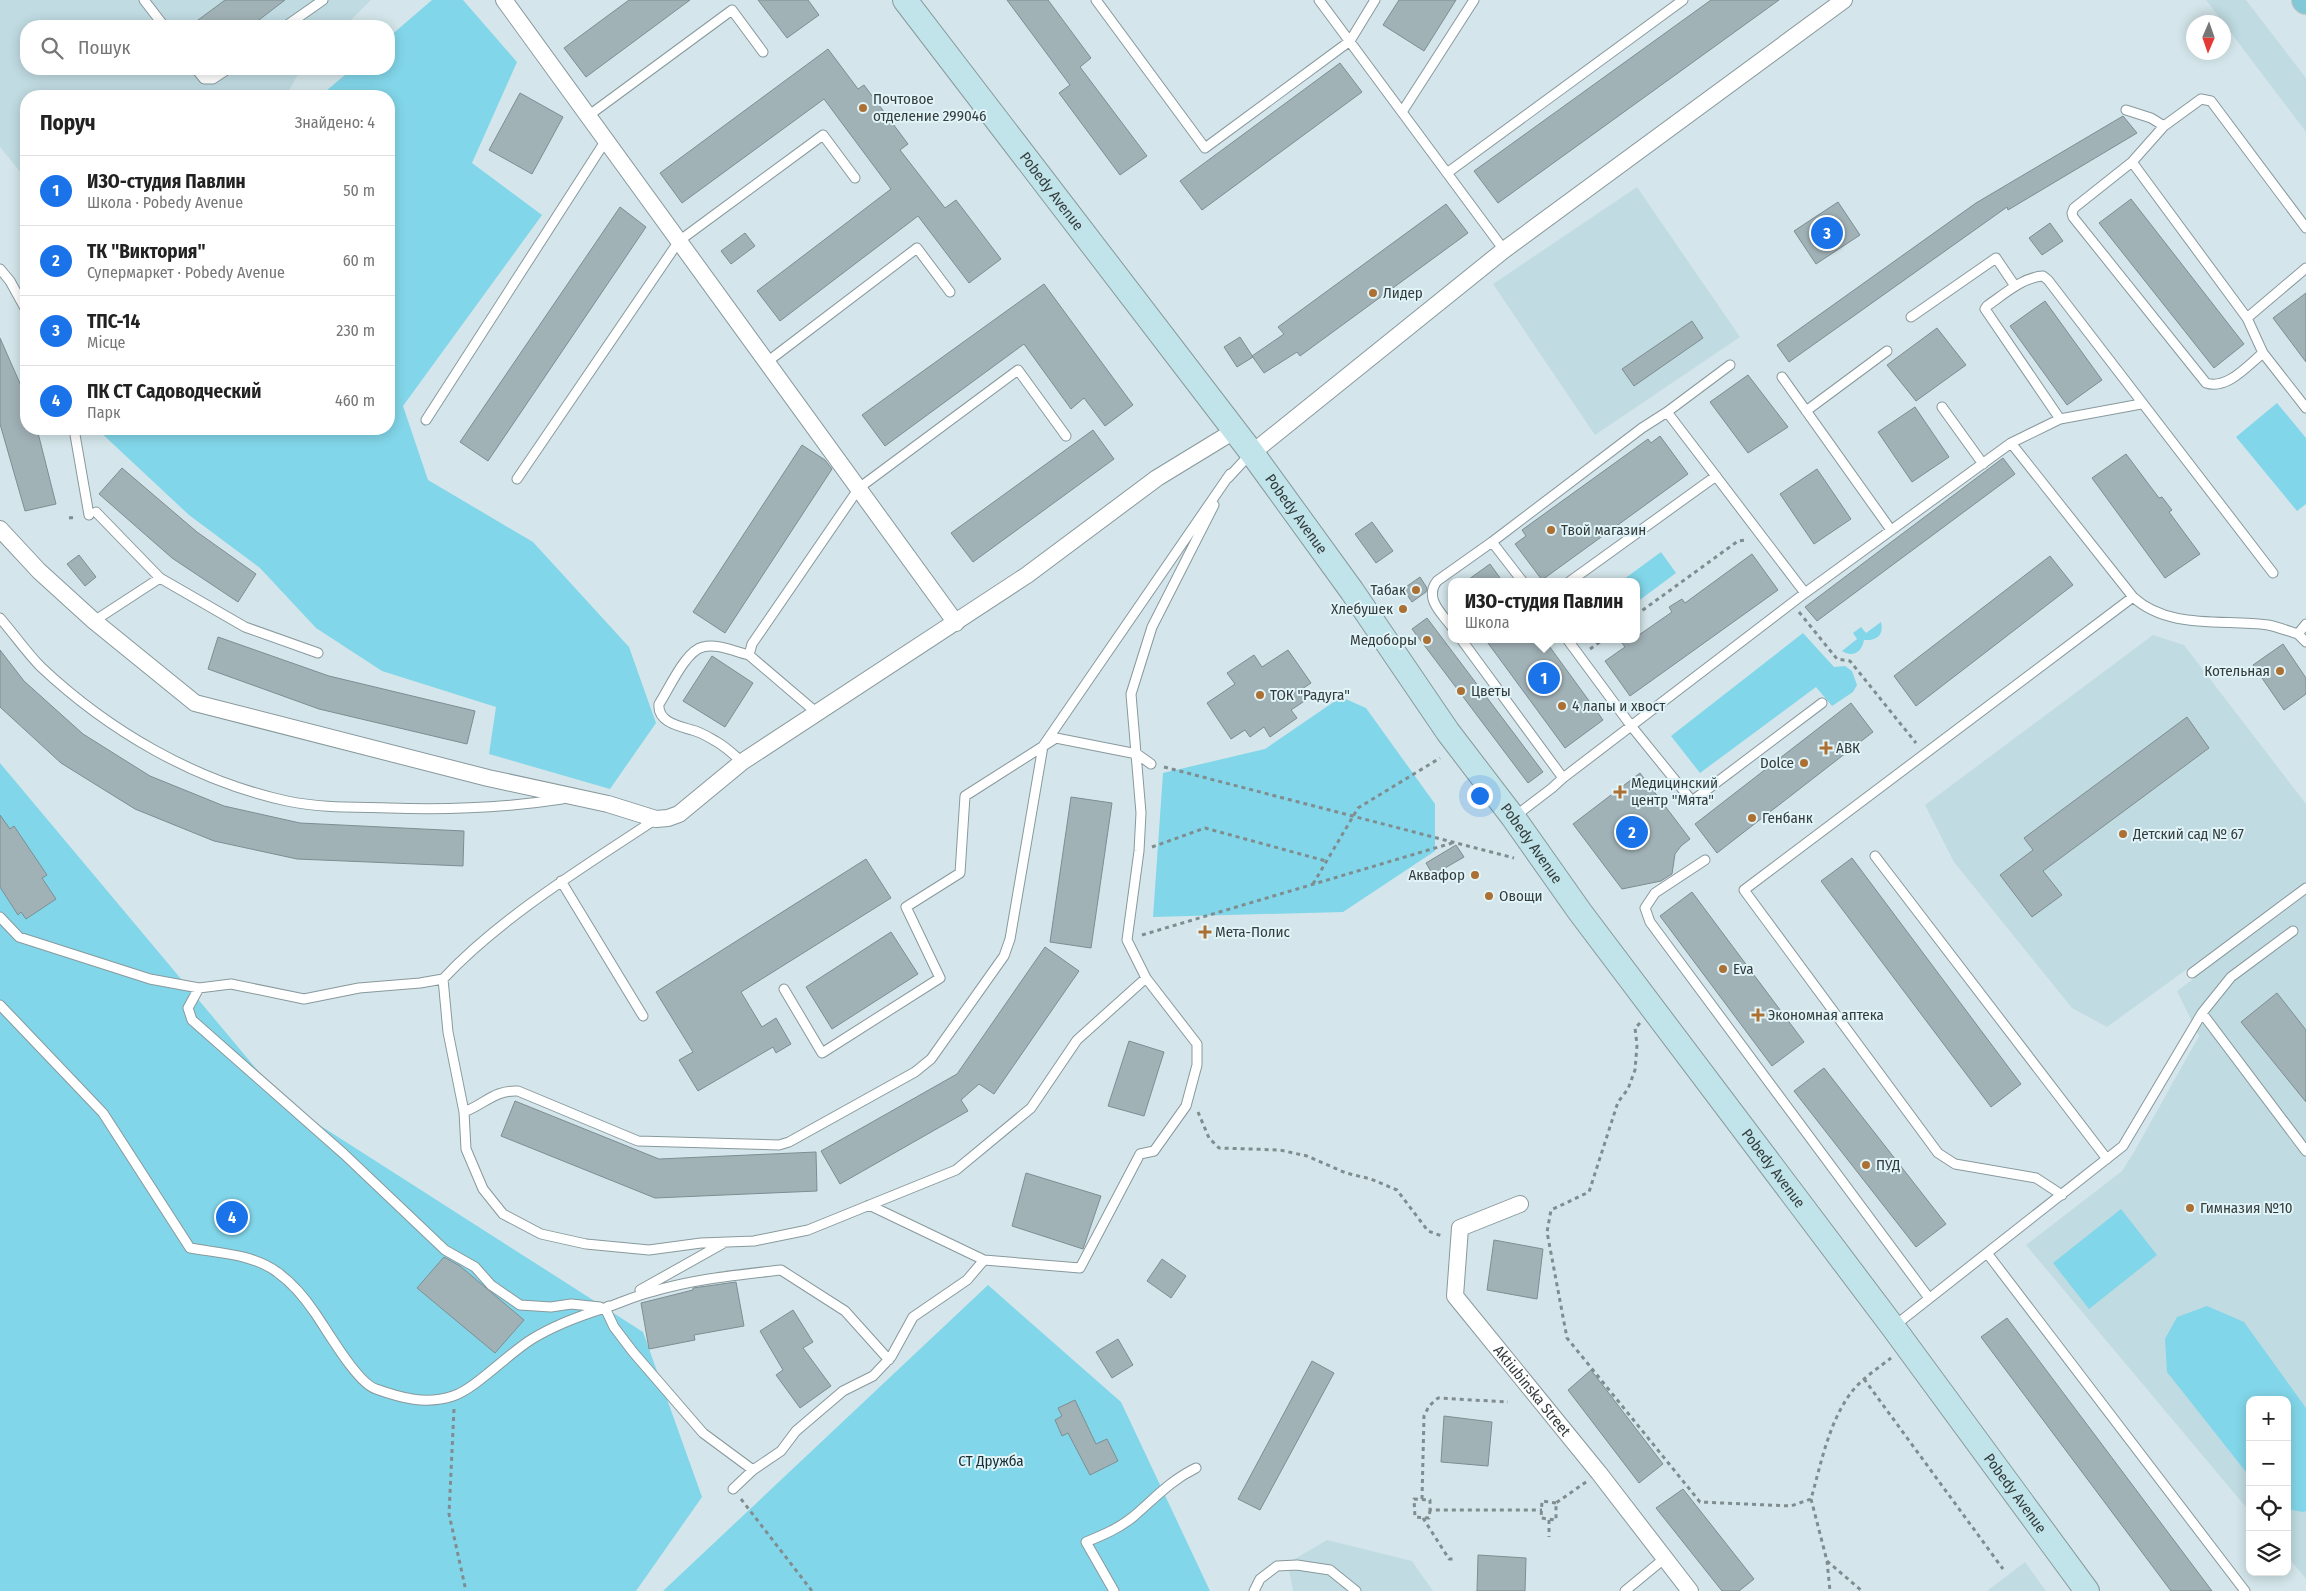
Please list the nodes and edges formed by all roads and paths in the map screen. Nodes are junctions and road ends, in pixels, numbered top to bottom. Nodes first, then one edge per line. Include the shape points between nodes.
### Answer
1 (144, 0) edge
2 (323, 0) edge
3 (504, 0) edge
4 (904, 0) edge
5 (1096, 0) edge
6 (1319, 0) edge
7 (1375, 0) edge
8 (1474, 0) edge
9 (1683, 0) edge
10 (1844, 0) edge
11 (159, 20) edge
12 (295, 20) edge
13 (1350, 41) junction
14 (763, 52) dead end
15 (201, 75) edge
16 (219, 75) edge
17 (2126, 110) dead end
18 (1402, 112) junction
19 (588, 116) junction
20 (2164, 126) junction
21 (606, 140) junction
22 (2132, 162) junction
23 (1447, 173) junction
24 (855, 178) dead end
25 (2306, 228) edge
26 (679, 241) junction
27 (1504, 250) junction
28 (2306, 268) edge
29 (0, 269) edge
30 (2015, 286) junction
31 (950, 292) dead end
32 (20, 299) edge
33 (1911, 317) dead end
34 (2247, 318) junction
35 (1887, 351) dead end
36 (2262, 353) junction
37 (767, 362) junction
38 (1730, 366) dead end
39 (1782, 377) dead end
40 (2141, 404) junction
41 (1942, 407) dead end
42 (2306, 408) edge
43 (1806, 411) junction
44 (1667, 412) junction
45 (2060, 419) junction
46 (426, 420) dead end
47 (1234, 431) junction
48 (75, 435) edge
49 (1066, 436) dead end
50 (2011, 444) junction
51 (1252, 453) junction
52 (1983, 464) junction
53 (1230, 474) junction
54 (1716, 476) junction
55 (517, 479) dead end
56 (859, 488) junction
57 (0, 529) edge
58 (1891, 530) junction
59 (1752, 540) dead end
60 (1492, 542) junction
61 (2273, 573) dead end
62 (160, 578) junction
63 (1520, 578) edge
64 (1575, 578) edge
65 (1805, 593) junction
66 (2133, 597) junction
67 (1792, 604) junction
68 (1640, 612) edge
69 (0, 618) edge
70 (94, 621) junction
71 (1448, 622) edge
72 (956, 623) junction
73 (2306, 624) edge
74 (2298, 634) junction
75 (2306, 642) edge
76 (1464, 643) edge
77 (1570, 643) edge
78 (318, 653) dead end
79 (749, 655) junction
80 (1822, 703) dead end
81 (817, 713) junction
82 (1632, 727) junction
83 (1043, 746) junction
84 (1137, 754) junction
85 (1924, 754) junction
86 (1440, 758) dead end
87 (742, 762) junction
88 (1151, 764) joint
89 (1563, 778) junction
90 (575, 797) junction
91 (1352, 816) junction
92 (1513, 817) junction
93 (656, 819) junction
94 (1453, 842) junction
95 (1139, 851) junction
96 (1875, 856) dead end
97 (1514, 858) dead end
98 (1705, 860) dead end
99 (1326, 861) junction
100 (562, 881) junction
101 (1312, 884) junction
102 (2306, 888) edge
103 (0, 917) edge
104 (2293, 931) dead end
105 (1127, 940) junction
106 (2192, 973) dead end
107 (1146, 978) junction
108 (443, 979) junction
109 (199, 988) junction
110 (784, 989) dead end
111 (0, 1005) edge
112 (2202, 1013) junction
113 (643, 1016) dead end
114 (1640, 1023) dead end
115 (1197, 1109) dead end
116 (464, 1112) junction
117 (2306, 1151) edge
118 (2107, 1159) junction
119 (2062, 1195) junction
120 (1520, 1204) dead end
121 (869, 1205) junction
122 (725, 1242) junction
123 (1458, 1243) junction
124 (1987, 1253) junction
125 (984, 1260) junction
126 (1929, 1298) junction
127 (605, 1308) junction
128 (1893, 1327) junction
129 (1907, 1346) junction
130 (889, 1360) junction
131 (1864, 1379) junction
132 (454, 1396) junction
133 (1508, 1402) dead end
134 (1196, 1468) dead end
135 (753, 1470) junction
136 (1599, 1473) junction
137 (733, 1488) joint
138 (1422, 1499) junction
139 (1811, 1500) junction
140 (1556, 1503) junction
141 (1430, 1510) junction
142 (1542, 1510) junction
143 (1422, 1517) junction
144 (1548, 1520) junction
145 (1549, 1537) dead end
146 (1665, 1558) junction
147 (1456, 1559) dead end
148 (1827, 1561) junction
149 (2003, 1569) dead end
150 (466, 1591) edge
151 (812, 1591) edge
152 (1114, 1591) edge
153 (1254, 1591) edge
154 (1356, 1591) edge
155 (1625, 1591) edge
156 (1690, 1591) edge
157 (1830, 1591) edge
158 (1862, 1591) edge
159 (2087, 1591) edge
160 (2246, 1591) edge

1 - 11 lane
2 - 12 lane
3 - 19 street
4 - 47 street, Pobedy Avenue
5 - 13 lane via 1205,148
6 - 13 lane
7 - 13 lane
8 - 18 lane
9 - 23 lane
10 - 27 street
13 - 18 lane
14 - 19 lane via 732,10
15 - 16 lane via 204,79 213,79
17 - 20 lane
18 - 23 lane
19 - 21 street
20 - 22 lane
20 - 25 lane via 2201,99 2211,101
21 - 26 street
21 - 46 lane
22 - 34 lane
22 - 36 lane via 2074,208 2073,217 2206,383 2224,384
23 - 27 lane
24 - 26 lane via 823,135
26 - 37 street
26 - 55 lane
27 - 51 street
28 - 34 lane
29 - 32 lane
30 - 33 lane via 1996,258
30 - 40 lane via 2038,276 2048,280
30 - 45 lane via 1987,306 1986,312
31 - 37 lane via 917,248
34 - 36 lane
35 - 43 lane
36 - 42 lane
37 - 56 street
38 - 44 lane
39 - 43 lane
40 - 45 lane
40 - 61 lane
41 - 52 lane
43 - 58 lane
44 - 54 lane
44 - 60 lane
45 - 50 lane
47 - 51 street, Pobedy Avenue
47 - 72 street via 1157,478 1027,576
48 - 62 lane via 92,514
49 - 56 lane via 1018,370
50 - 52 lane
50 - 66 lane
51 - 53 lane
51 - 92 street, Pobedy Avenue via 1448,732
52 - 58 lane
53 - 83 lane
53 - 84 lane via 1152,627 1131,694
54 - 64 lane
54 - 65 lane
56 - 72 street
56 - 79 lane via 752,644
57 - 70 street
58 - 65 lane
59 - 68 path via 1738,541
60 - 63 lane
60 - 71 lane via 1433,586 1434,603
62 - 70 lane
62 - 78 lane via 245,627
65 - 67 lane
66 - 74 lane via 2144,606 2174,619 2268,626
66 - 85 lane
67 - 82 lane
67 - 85 path via 1837,658 1850,661
69 - 90 lane via 40,666 90,709 204,775 252,791 288,801 325,805 442,810 519,806
70 - 90 street via 195,703
72 - 81 street
73 - 74 lane
74 - 75 lane
76 - 89 lane
77 - 82 lane
79 - 81 lane
79 - 87 lane via 704,646 691,653 658,710 676,726 694,730 718,743
80 - 82 lane via 1692,801
81 - 87 street
82 - 89 lane
83 - 84 lane via 1056,738
83 - 110 lane via 965,796 960,873 906,907 940,978 822,1053
83 - 116 lane via 1010,939 1004,956 931,1059 915,1072 779,1145 638,1141 518,1091 495,1094 479,1107
84 - 88 lane
84 - 95 lane via 1141,813
85 - 119 lane via 1744,890 1938,1153 1955,1164 2036,1178
86 - 91 path via 1358,808
87 - 93 street via 679,814
88 - 91 path
89 - 92 lane
90 - 93 street
91 - 94 path
91 - 99 path
92 - 128 street, Pobedy Avenue via 1580,912
93 - 100 lane
94 - 97 path
94 - 101 path
95 - 99 path via 1205,828
95 - 105 lane
96 - 118 lane
98 - 126 lane via 1655,893 1646,908 1650,922
99 - 101 path
100 - 108 lane via 466,954
100 - 113 lane
101 - 105 path
102 - 106 lane
103 - 109 lane via 20,937 150,980
104 - 112 lane via 2231,977
105 - 107 lane
107 - 121 lane via 1077,1040 1030,1108 956,1170
107 - 125 lane via 1197,1044 1197,1065 1186,1106 1154,1151 1140,1154 1080,1268
108 - 109 lane via 304,998 231,984
108 - 116 lane via 448,1032
109 - 127 lane via 188,1008 192,1020 344,1154 445,1250 475,1267 491,1285 520,1305 551,1307 571,1304
111 - 132 lane via 103,1113 190,1248 248,1258 276,1271 303,1297 354,1369 372,1388 406,1399 432,1401
112 - 117 lane
112 - 118 lane via 2123,1146
114 - 139 path via 1635,1028 1638,1045 1635,1070 1628,1089 1618,1102 1589,1192 1551,1210 1547,1232 1567,1338 1700,1502 1792,1506
115 - 123 path via 1209,1138 1219,1148 1280,1150 1307,1156 1346,1173 1370,1179 1397,1190 1428,1230
116 - 122 lane via 466,1148 483,1189 503,1214 541,1234 586,1244 650,1250
118 - 119 lane
119 - 124 lane
120 - 123 street, Aktiubinska Street via 1460,1228
121 - 122 lane via 808,1230 754,1241
121 - 125 lane
122 - 127 lane
123 - 136 street, Aktiubinska Street via 1456,1296
124 - 126 lane
124 - 160 lane
125 - 130 lane via 967,1280 913,1317
126 - 128 lane
127 - 130 lane via 650,1292 706,1279 781,1270 845,1311
127 - 132 lane via 572,1318 531,1339
127 - 135 lane via 614,1327 633,1352 703,1433
128 - 129 street, Pobedy Avenue
129 - 131 path
129 - 159 street, Pobedy Avenue
130 - 135 lane via 873,1376 831,1400 796,1431 781,1451
131 - 139 path via 1850,1395 1828,1438
131 - 149 path
132 - 150 path via 449,1514
133 - 138 path via 1438,1398 1429,1406 1424,1416
134 - 152 lane via 1178,1477 1134,1516 1086,1542
135 - 137 lane
136 - 140 path
136 - 146 street, Aktiubinska Street
137 - 151 path
138 - 141 path via 1430,1500
138 - 143 path via 1414,1499 1414,1517
139 - 148 path
140 - 142 path via 1542,1501
140 - 144 path via 1556,1520
141 - 142 path
141 - 143 path via 1429,1518
142 - 144 path via 1541,1518
143 - 147 path via 1449,1559
144 - 145 path
146 - 155 lane
146 - 156 street, Aktiubinska Street
148 - 157 path
148 - 158 path
153 - 154 lane via 1260,1579 1277,1566 1297,1565 1330,1570

